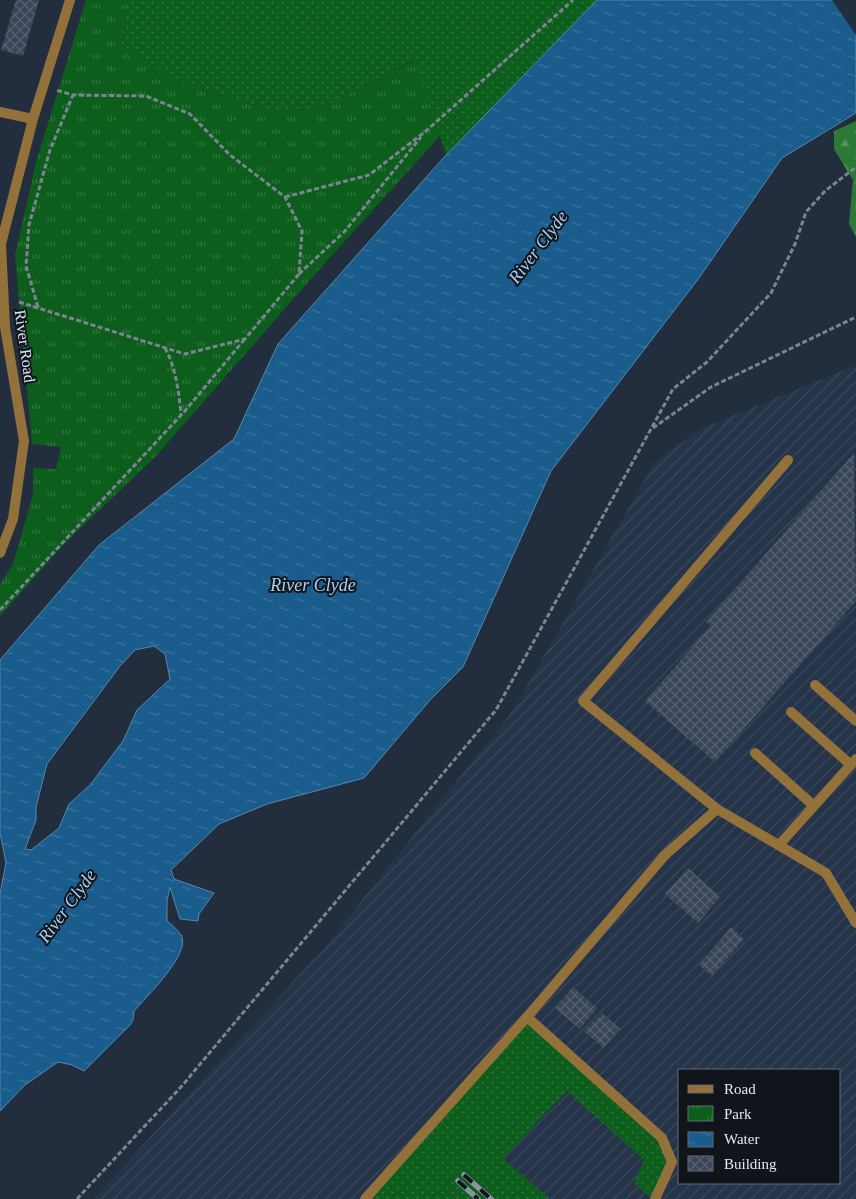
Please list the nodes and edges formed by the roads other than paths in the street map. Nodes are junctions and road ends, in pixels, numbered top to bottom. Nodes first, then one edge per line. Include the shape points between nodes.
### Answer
1 (70, 0) edge
2 (0, 112) edge
3 (33, 119) junction
4 (3, 327) edge
5 (788, 460) dead end
6 (0, 553) edge
7 (816, 685) dead end
8 (791, 712) dead end
9 (856, 721) edge
10 (755, 753) dead end
11 (853, 762) edge
12 (814, 806) junction
13 (717, 809) junction
14 (779, 845) junction
15 (856, 923) edge
16 (527, 1017) junction
17 (365, 1199) edge
18 (655, 1199) edge

1 - 3 street, River Road
2 - 3 street
3 - 4 street, River Road via 1,244
4 - 6 street, River Road via 24,441 13,519
5 - 13 street via 583,701
7 - 9 street
8 - 11 street
10 - 12 street
11 - 12 street
12 - 14 street
13 - 14 street
13 - 16 street via 665,855
14 - 15 street via 826,873
16 - 17 street
16 - 18 street via 662,1138 672,1162

